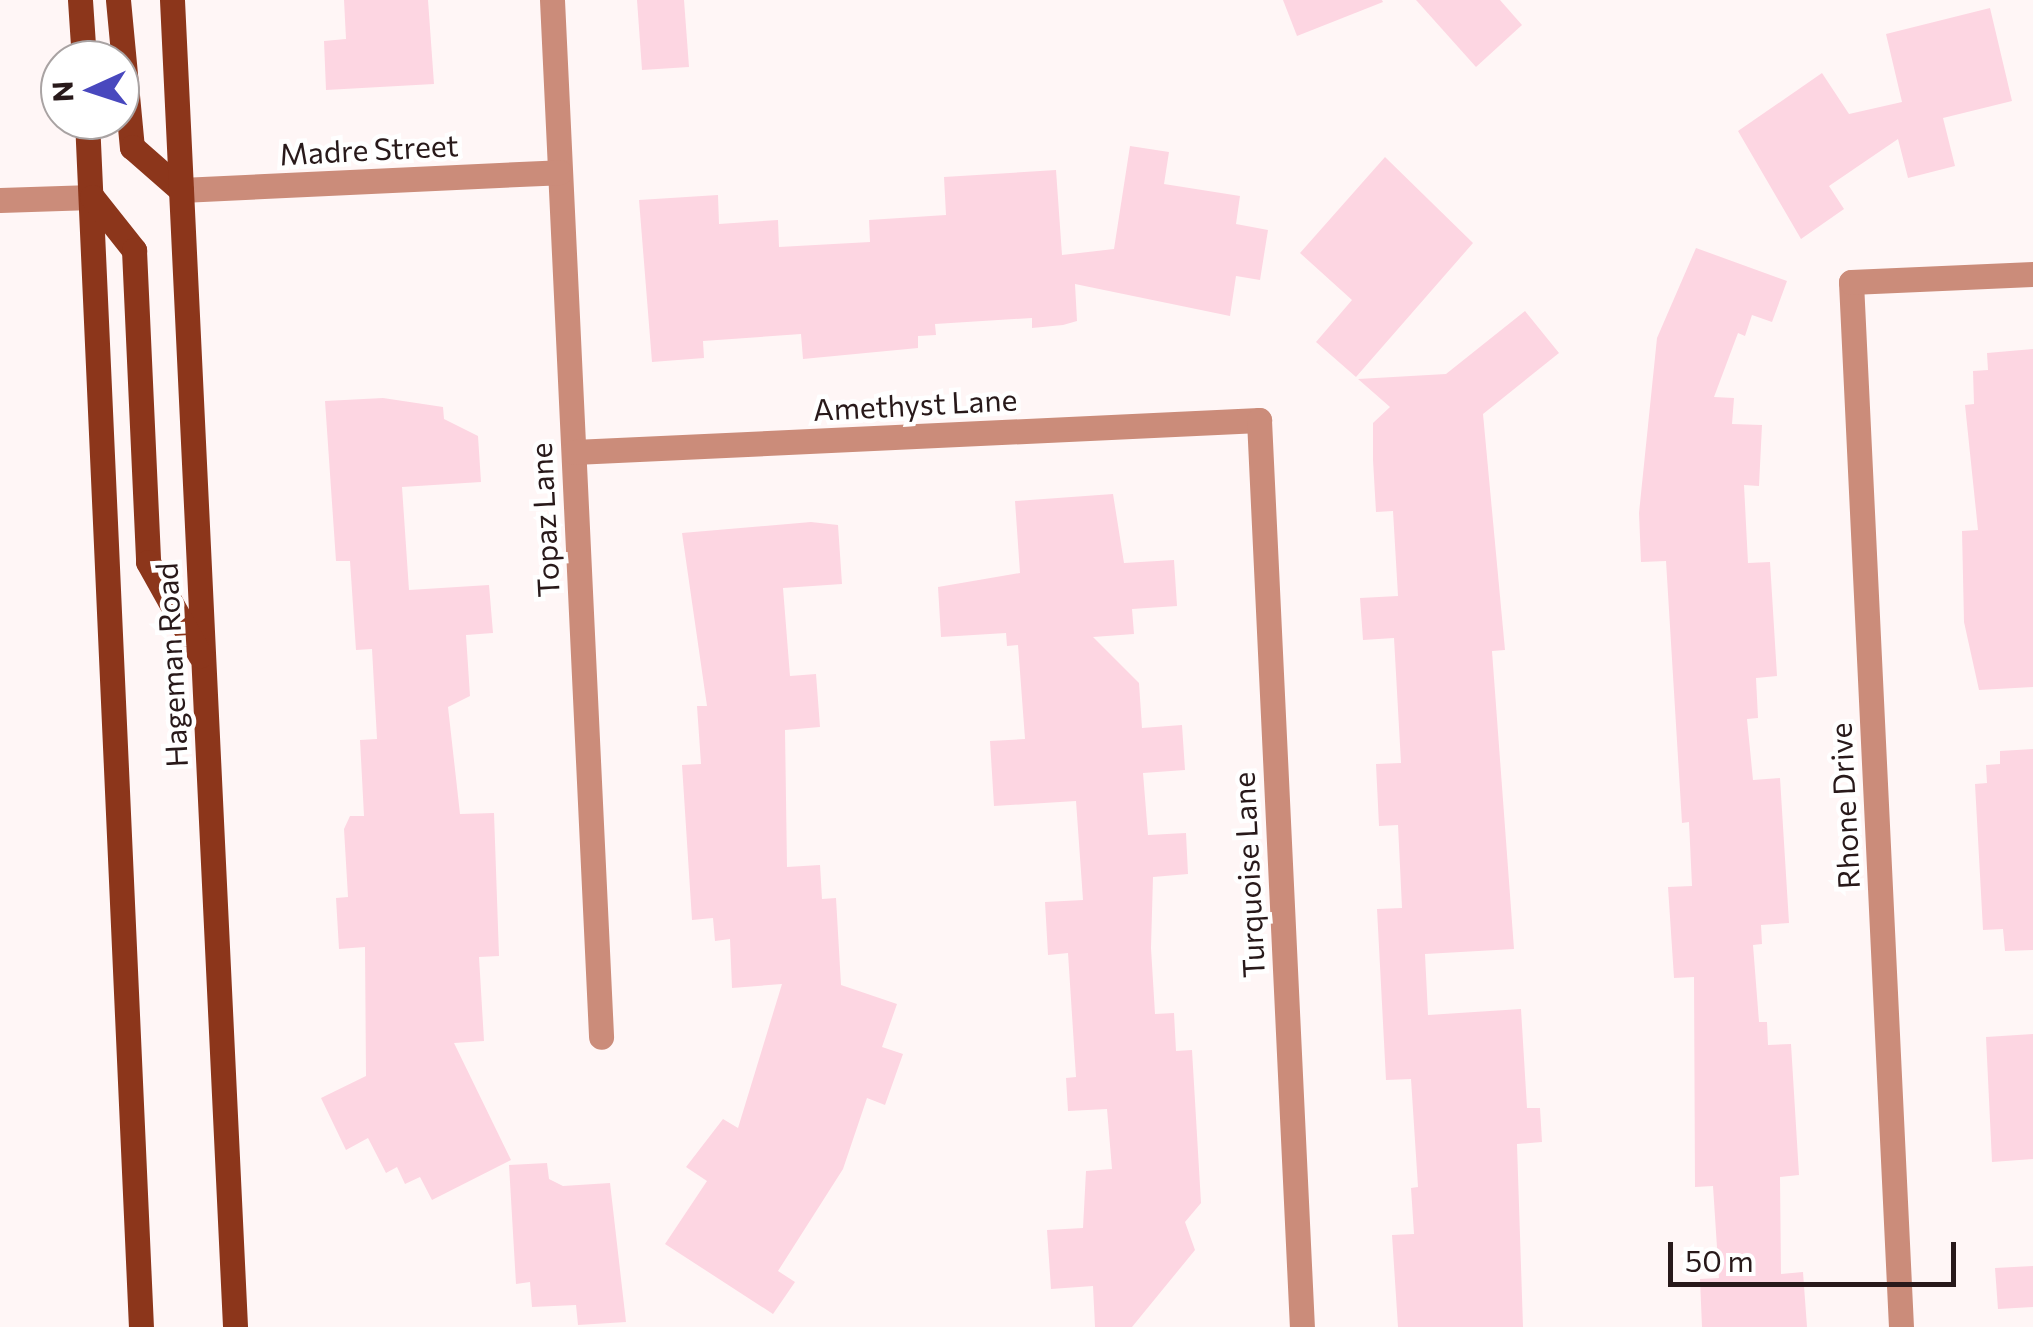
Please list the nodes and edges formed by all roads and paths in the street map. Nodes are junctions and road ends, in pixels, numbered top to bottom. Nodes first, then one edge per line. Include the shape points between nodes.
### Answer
1 (80, 0) edge
2 (118, 0) edge
3 (172, 0) edge
4 (552, 0) edge
5 (83, 40) edge
6 (89, 140) edge
7 (560, 172) junction
8 (181, 190) junction
9 (92, 197) junction
10 (0, 200) edge
11 (2033, 274) edge
12 (1259, 420) joint
13 (574, 452) junction
14 (203, 659) junction
15 (601, 1037) dead end
16 (141, 1327) edge
17 (234, 1327) edge
18 (1302, 1327) edge
19 (1902, 1327) edge

1 - 5 main road
2 - 8 main road via 132,147
3 - 8 main road, Hageman Road
4 - 7 street, Topaz Lane
6 - 9 main road, Hageman Road
7 - 8 street, Madre Street
7 - 13 street, Topaz Lane
8 - 14 main road, Hageman Road
9 - 10 street
9 - 14 main road via 134,250 148,562
9 - 16 main road, Hageman Road
11 - 19 street, Rhone Drive via 1851,282
12 - 13 street, Amethyst Lane
12 - 18 street, Turquoise Lane
13 - 15 street, Topaz Lane
14 - 17 main road, Hageman Road

